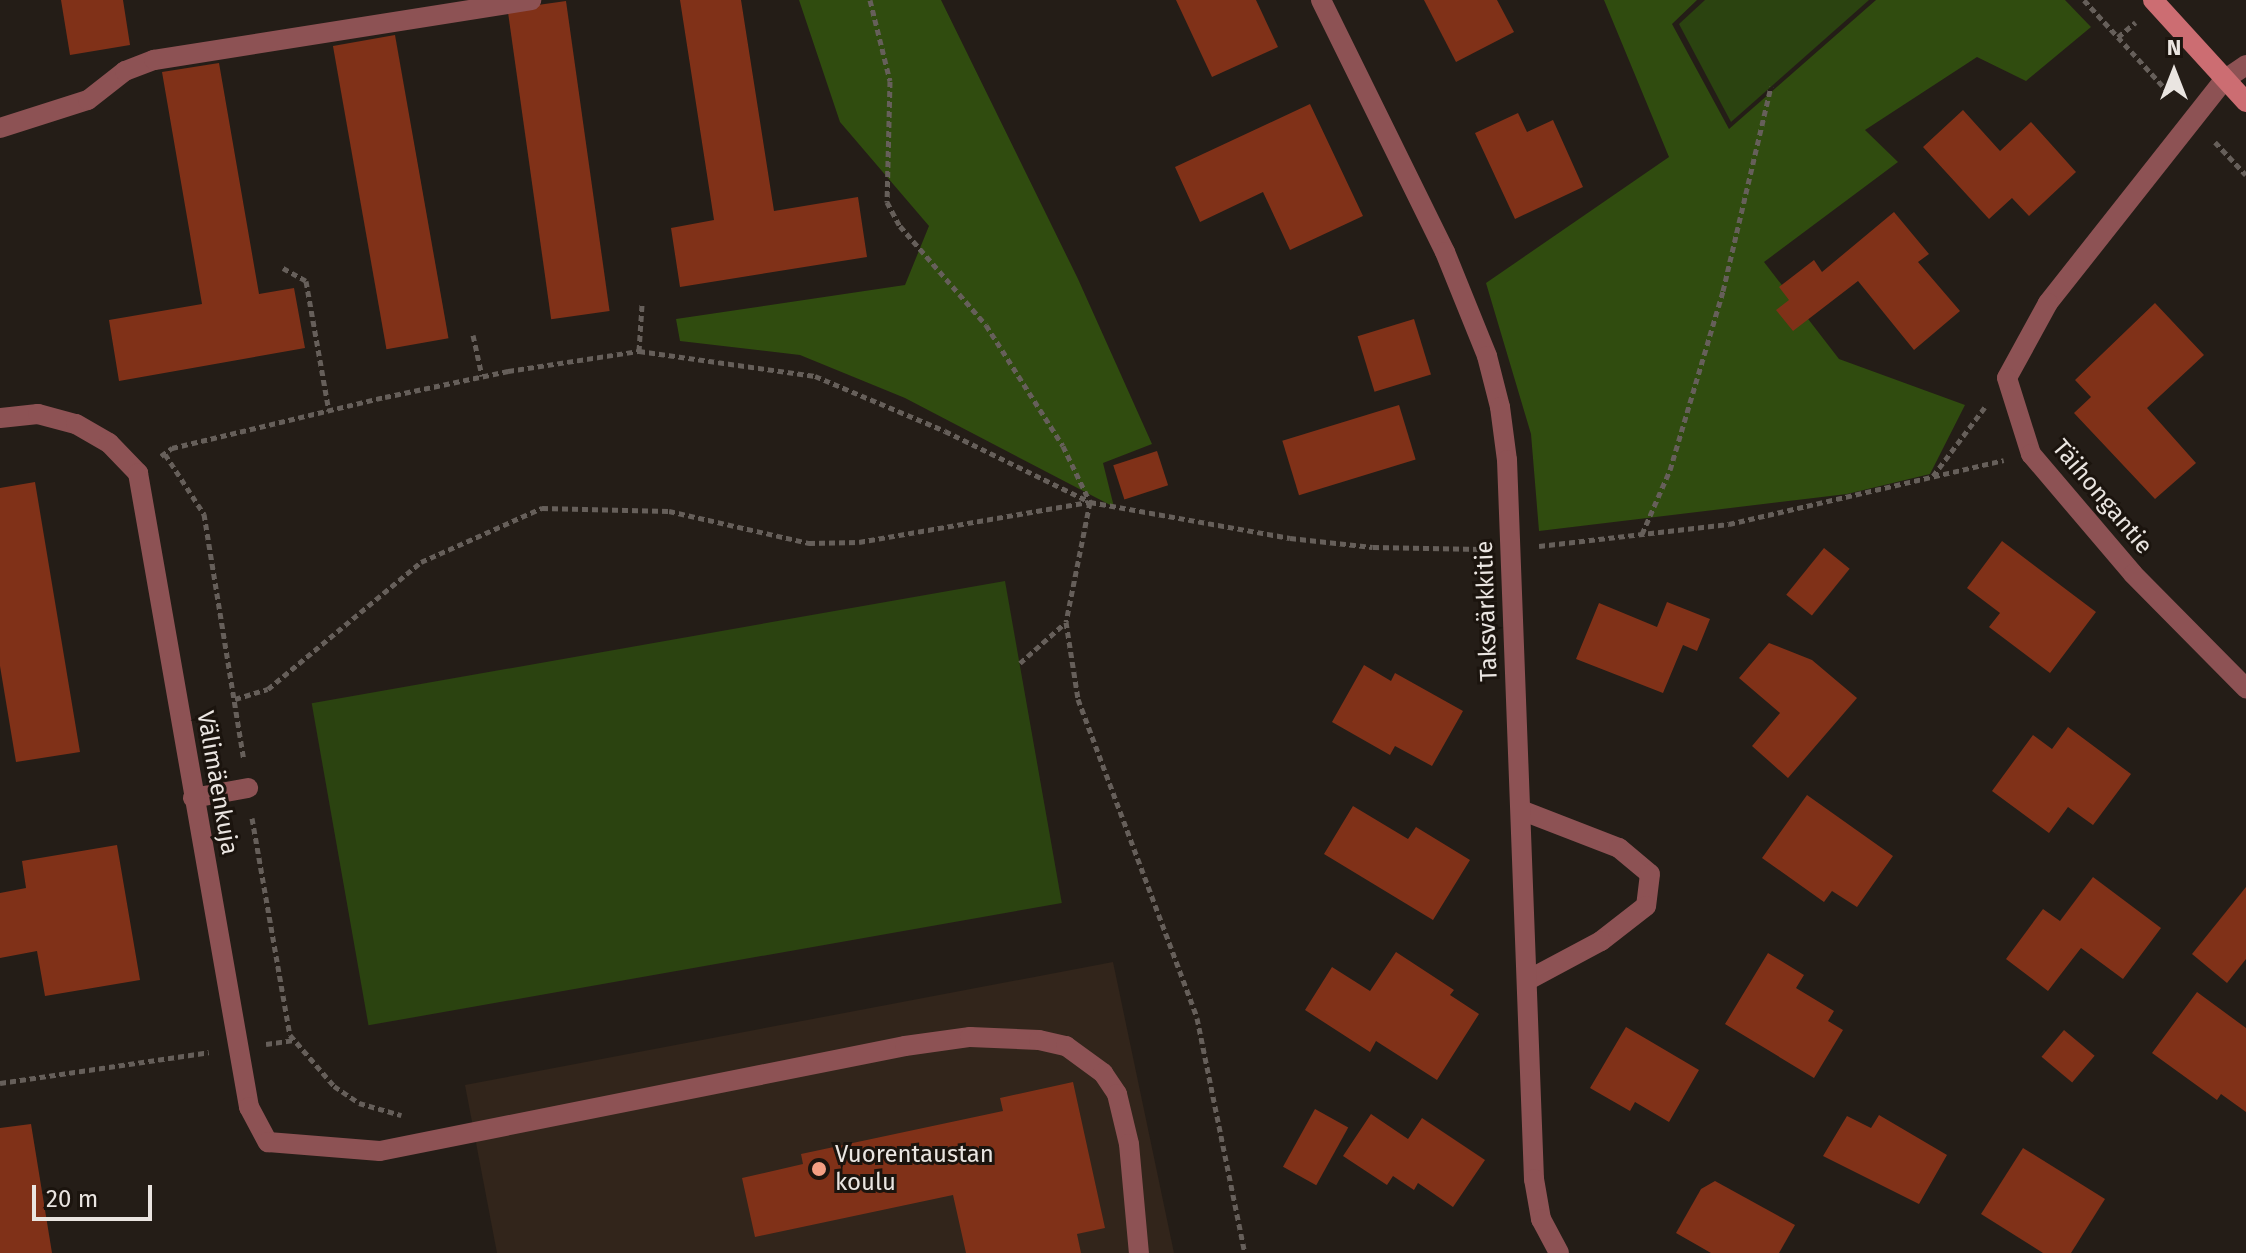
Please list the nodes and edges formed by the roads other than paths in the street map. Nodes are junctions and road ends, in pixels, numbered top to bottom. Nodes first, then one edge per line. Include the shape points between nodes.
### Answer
1 (531, 0) edge
2 (1321, 0) edge
3 (2153, 0) edge
4 (2246, 65) edge
5 (2224, 80) junction
6 (2246, 102) edge
7 (0, 128) edge
8 (0, 418) edge
9 (2246, 688) edge
10 (248, 788) road end
11 (193, 798) junction
12 (1521, 810) junction
13 (1528, 980) junction
14 (1139, 1253) edge
15 (1559, 1253) edge

1 - 7 street via 154,60 125,71 88,100
2 - 12 street, Taksvärkkitie via 1445,252 1487,356 1505,447
3 - 5 main road
4 - 5 street
5 - 6 main road
5 - 9 street, Täihongantie via 2048,303 2007,378 2031,454 2133,574
8 - 11 street, Välimäenkuja via 38,414 76,424 109,443 138,473
10 - 11 street
11 - 14 street, Välimäenkuja via 249,1107 268,1142 380,1151 905,1046 970,1037 1039,1040 1066,1046 1084,1058 1117,1094 1129,1144
12 - 13 street, Taksvärkkitie
12 - 13 street via 1619,848 1638,858 1650,874 1646,906 1601,941
13 - 15 street, Taksvärkkitie via 1534,1179 1541,1219

